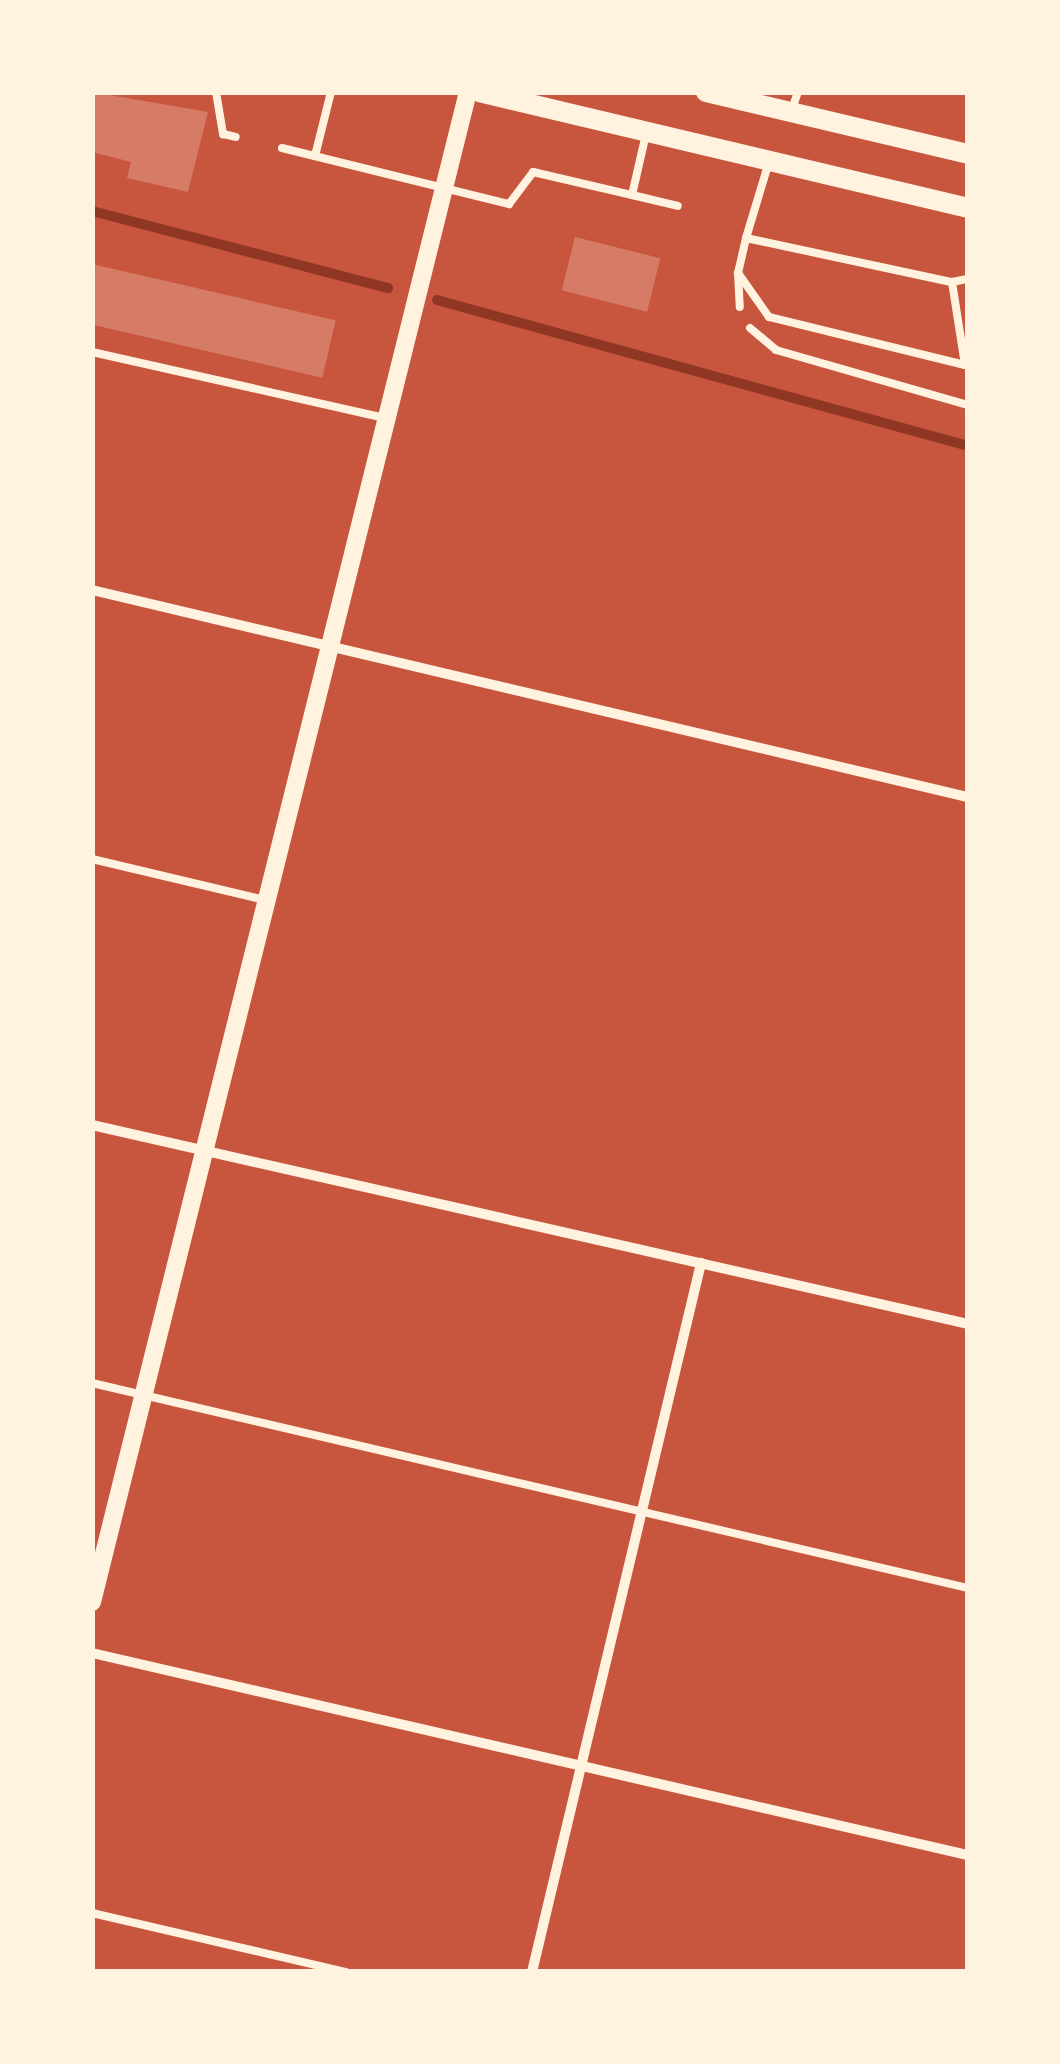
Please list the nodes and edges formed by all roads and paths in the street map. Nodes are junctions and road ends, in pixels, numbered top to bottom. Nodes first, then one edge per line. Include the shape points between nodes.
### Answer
1 (216, 92) edge
2 (331, 92) edge
3 (468, 92) edge
4 (479, 92) edge
5 (706, 92) edge
6 (798, 92) edge
7 (790, 114) junction
8 (646, 134) junction
9 (236, 138) dead end
10 (282, 148) dead end
11 (968, 154) edge
12 (315, 156) junction
13 (769, 162) junction
14 (440, 186) junction
15 (632, 195) junction
16 (678, 206) dead end
17 (968, 208) edge
18 (746, 238) junction
19 (738, 273) junction
20 (968, 280) edge
21 (952, 282) junction
22 (740, 308) dead end
23 (750, 328) dead end
24 (92, 352) edge
25 (968, 406) edge
26 (384, 418) junction
27 (92, 590) edge
28 (329, 642) junction
29 (968, 797) edge
30 (92, 859) edge
31 (266, 900) junction
32 (92, 1125) edge
33 (204, 1152) junction
34 (701, 1262) junction
35 (968, 1324) edge
36 (92, 1384) edge
37 (144, 1396) junction
38 (642, 1512) junction
39 (968, 1588) edge
40 (92, 1602) edge
41 (92, 1652) edge
42 (581, 1766) junction
43 (968, 1855) edge
44 (92, 1913) edge
45 (346, 1972) edge
46 (532, 1972) edge

1 - 9 lane via 223,134
2 - 12 lane
3 - 14 street
4 - 8 main road
5 - 7 main road
6 - 7 lane
7 - 11 main road
8 - 13 main road
8 - 15 lane
10 - 12 lane
12 - 14 lane
13 - 17 main road
13 - 18 lane
14 - 15 lane via 509,204 534,172
14 - 26 street
15 - 16 lane
18 - 19 lane
18 - 21 lane
19 - 21 lane via 769,317 965,365
19 - 22 lane
20 - 21 lane
23 - 25 lane via 776,350
24 - 26 lane
26 - 28 street
27 - 28 street
28 - 29 street
28 - 31 street
30 - 31 lane
31 - 33 street
32 - 33 street
33 - 34 street
33 - 37 street
34 - 35 street
34 - 38 street
36 - 37 lane
37 - 38 lane
37 - 40 street
38 - 39 lane
38 - 42 street
41 - 42 street
42 - 43 street
42 - 46 street
44 - 45 lane

